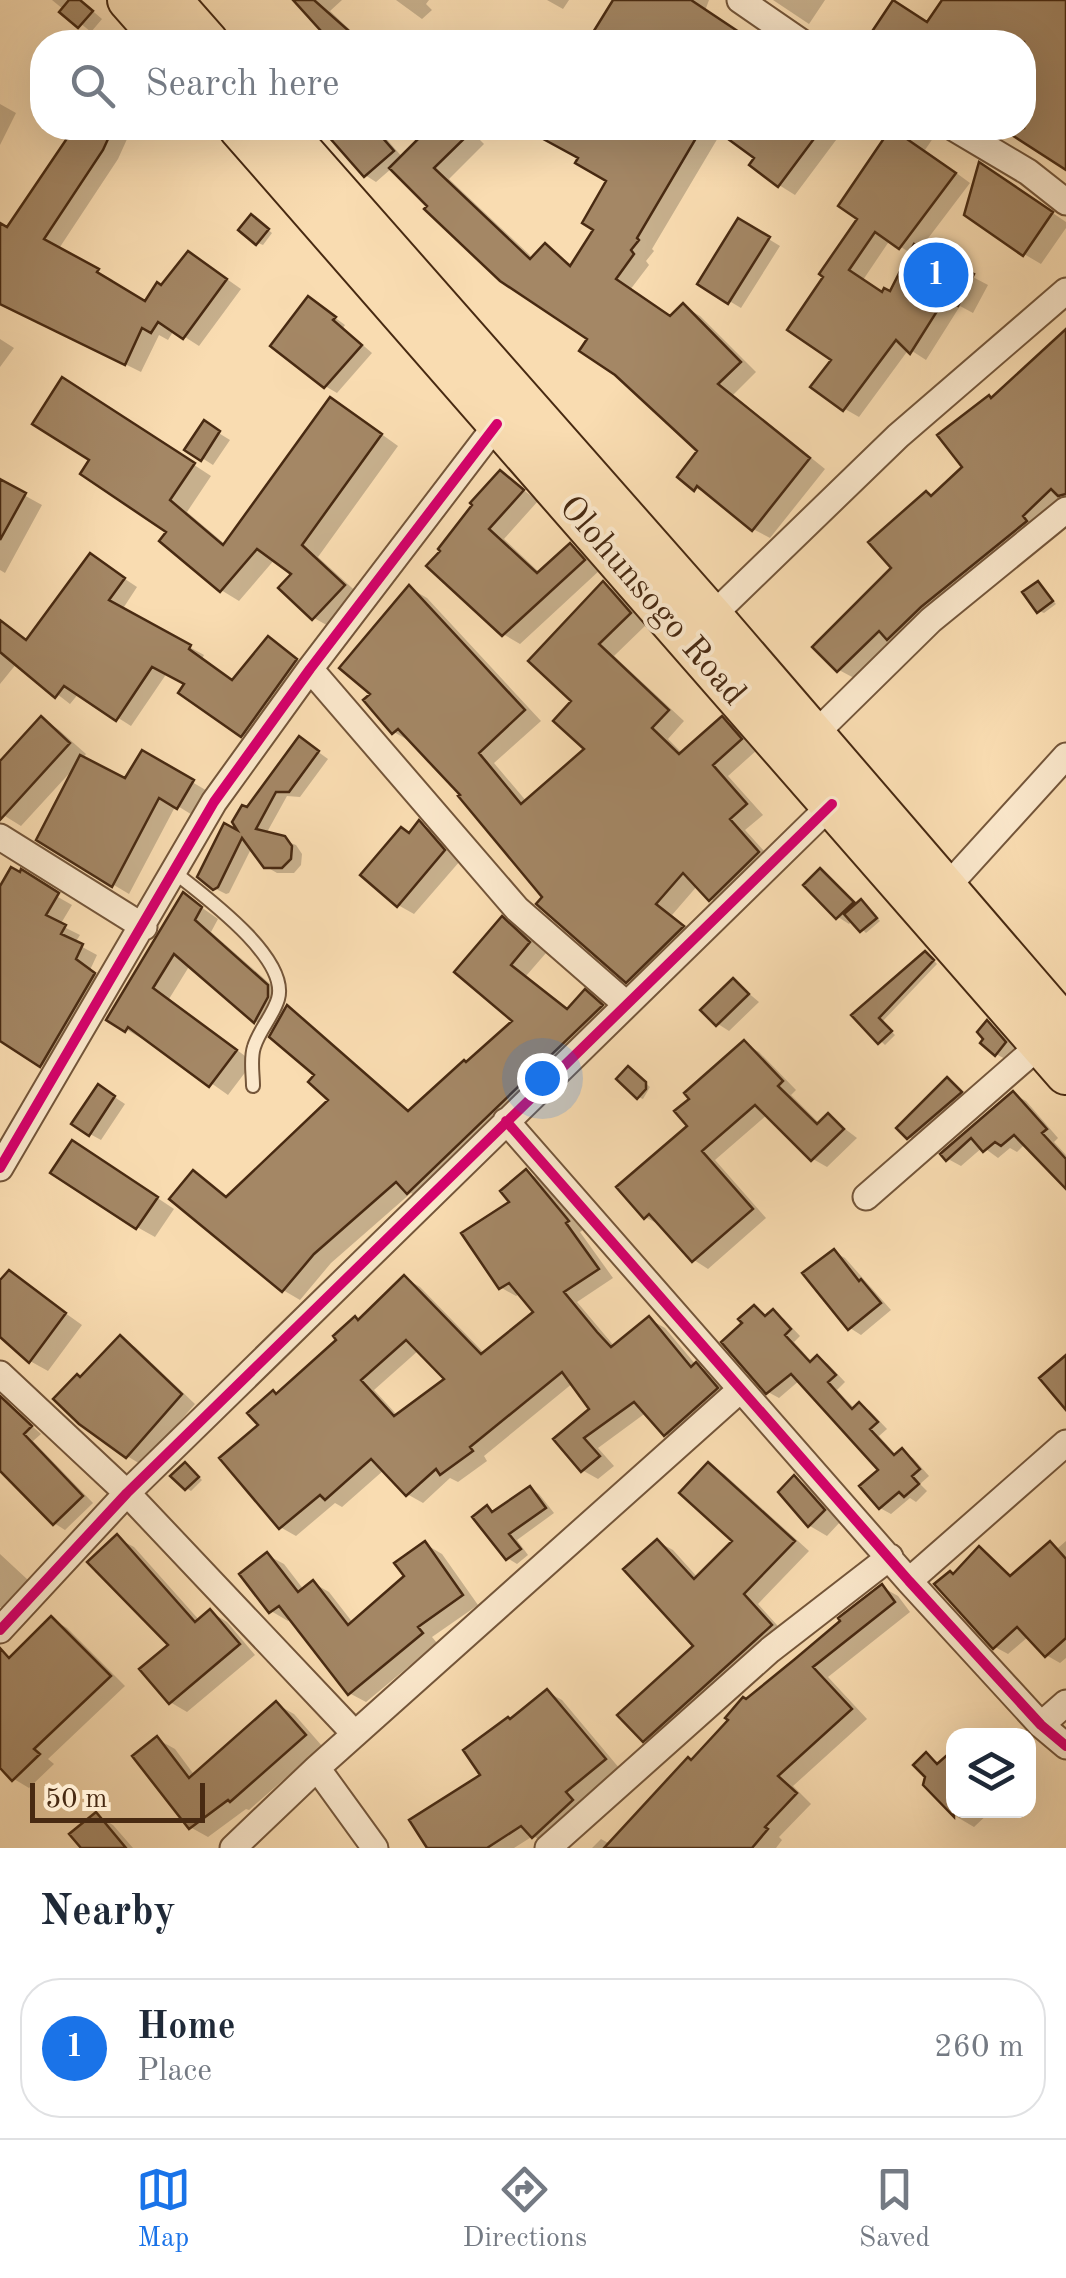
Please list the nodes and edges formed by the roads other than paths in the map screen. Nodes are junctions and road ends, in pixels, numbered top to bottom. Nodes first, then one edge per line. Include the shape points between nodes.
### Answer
1 (128, 0) edge
2 (170, 0) edge
3 (740, 0) edge
4 (154, 30) edge
5 (197, 30) edge
6 (784, 30) edge
7 (250, 140) edge
8 (293, 140) edge
9 (974, 140) edge
10 (1066, 202) edge
11 (1066, 291) edge
12 (497, 424) junction
13 (1066, 510) edge
14 (712, 616) junction
15 (310, 668) junction
16 (814, 735) junction
17 (1066, 756) edge
18 (832, 804) junction
19 (0, 837) edge
20 (174, 872) junction
21 (945, 889) junction
22 (144, 927) junction
23 (626, 1004) junction
24 (1057, 1049) edge
25 (253, 1086) dead end
26 (506, 1121) junction
27 (0, 1168) edge
28 (866, 1197) dead end
29 (0, 1374) edge
30 (740, 1390) junction
31 (1066, 1444) edge
32 (126, 1493) junction
33 (890, 1557) junction
34 (909, 1580) junction
35 (0, 1630) edge
36 (1066, 1703) edge
37 (1042, 1724) junction
38 (355, 1734) junction
39 (1066, 1746) edge
40 (317, 1768) junction
41 (233, 1848) edge
42 (375, 1848) edge
43 (548, 1848) edge

1 - 4 main road
2 - 5 main road
3 - 6 street
7 - 12 main road, Olohunsogo Road
8 - 14 main road, Olohunsogo Road
9 - 10 street
11 - 14 street via 898,436
12 - 15 street
12 - 18 main road, Olohunsogo Road
13 - 16 street via 931,620
14 - 16 main road, Olohunsogo Road
15 - 20 street via 214,802
15 - 23 street via 517,910
16 - 21 main road, Olohunsogo Road
17 - 21 street
18 - 23 street
18 - 24 main road, Olohunsogo Road
19 - 22 street
20 - 22 street
20 - 25 lane via 272,963 279,981 279,997 254,1045
21 - 24 main road, Olohunsogo Road
22 - 27 street
23 - 26 street
24 - 28 street
26 - 30 street
26 - 32 street
29 - 32 street
30 - 33 street
30 - 38 street
31 - 34 street
32 - 35 street
32 - 38 street
33 - 34 street
33 - 43 street via 770,1650
34 - 37 street
36 - 37 street
37 - 39 street
38 - 40 street
40 - 41 street
40 - 42 street

